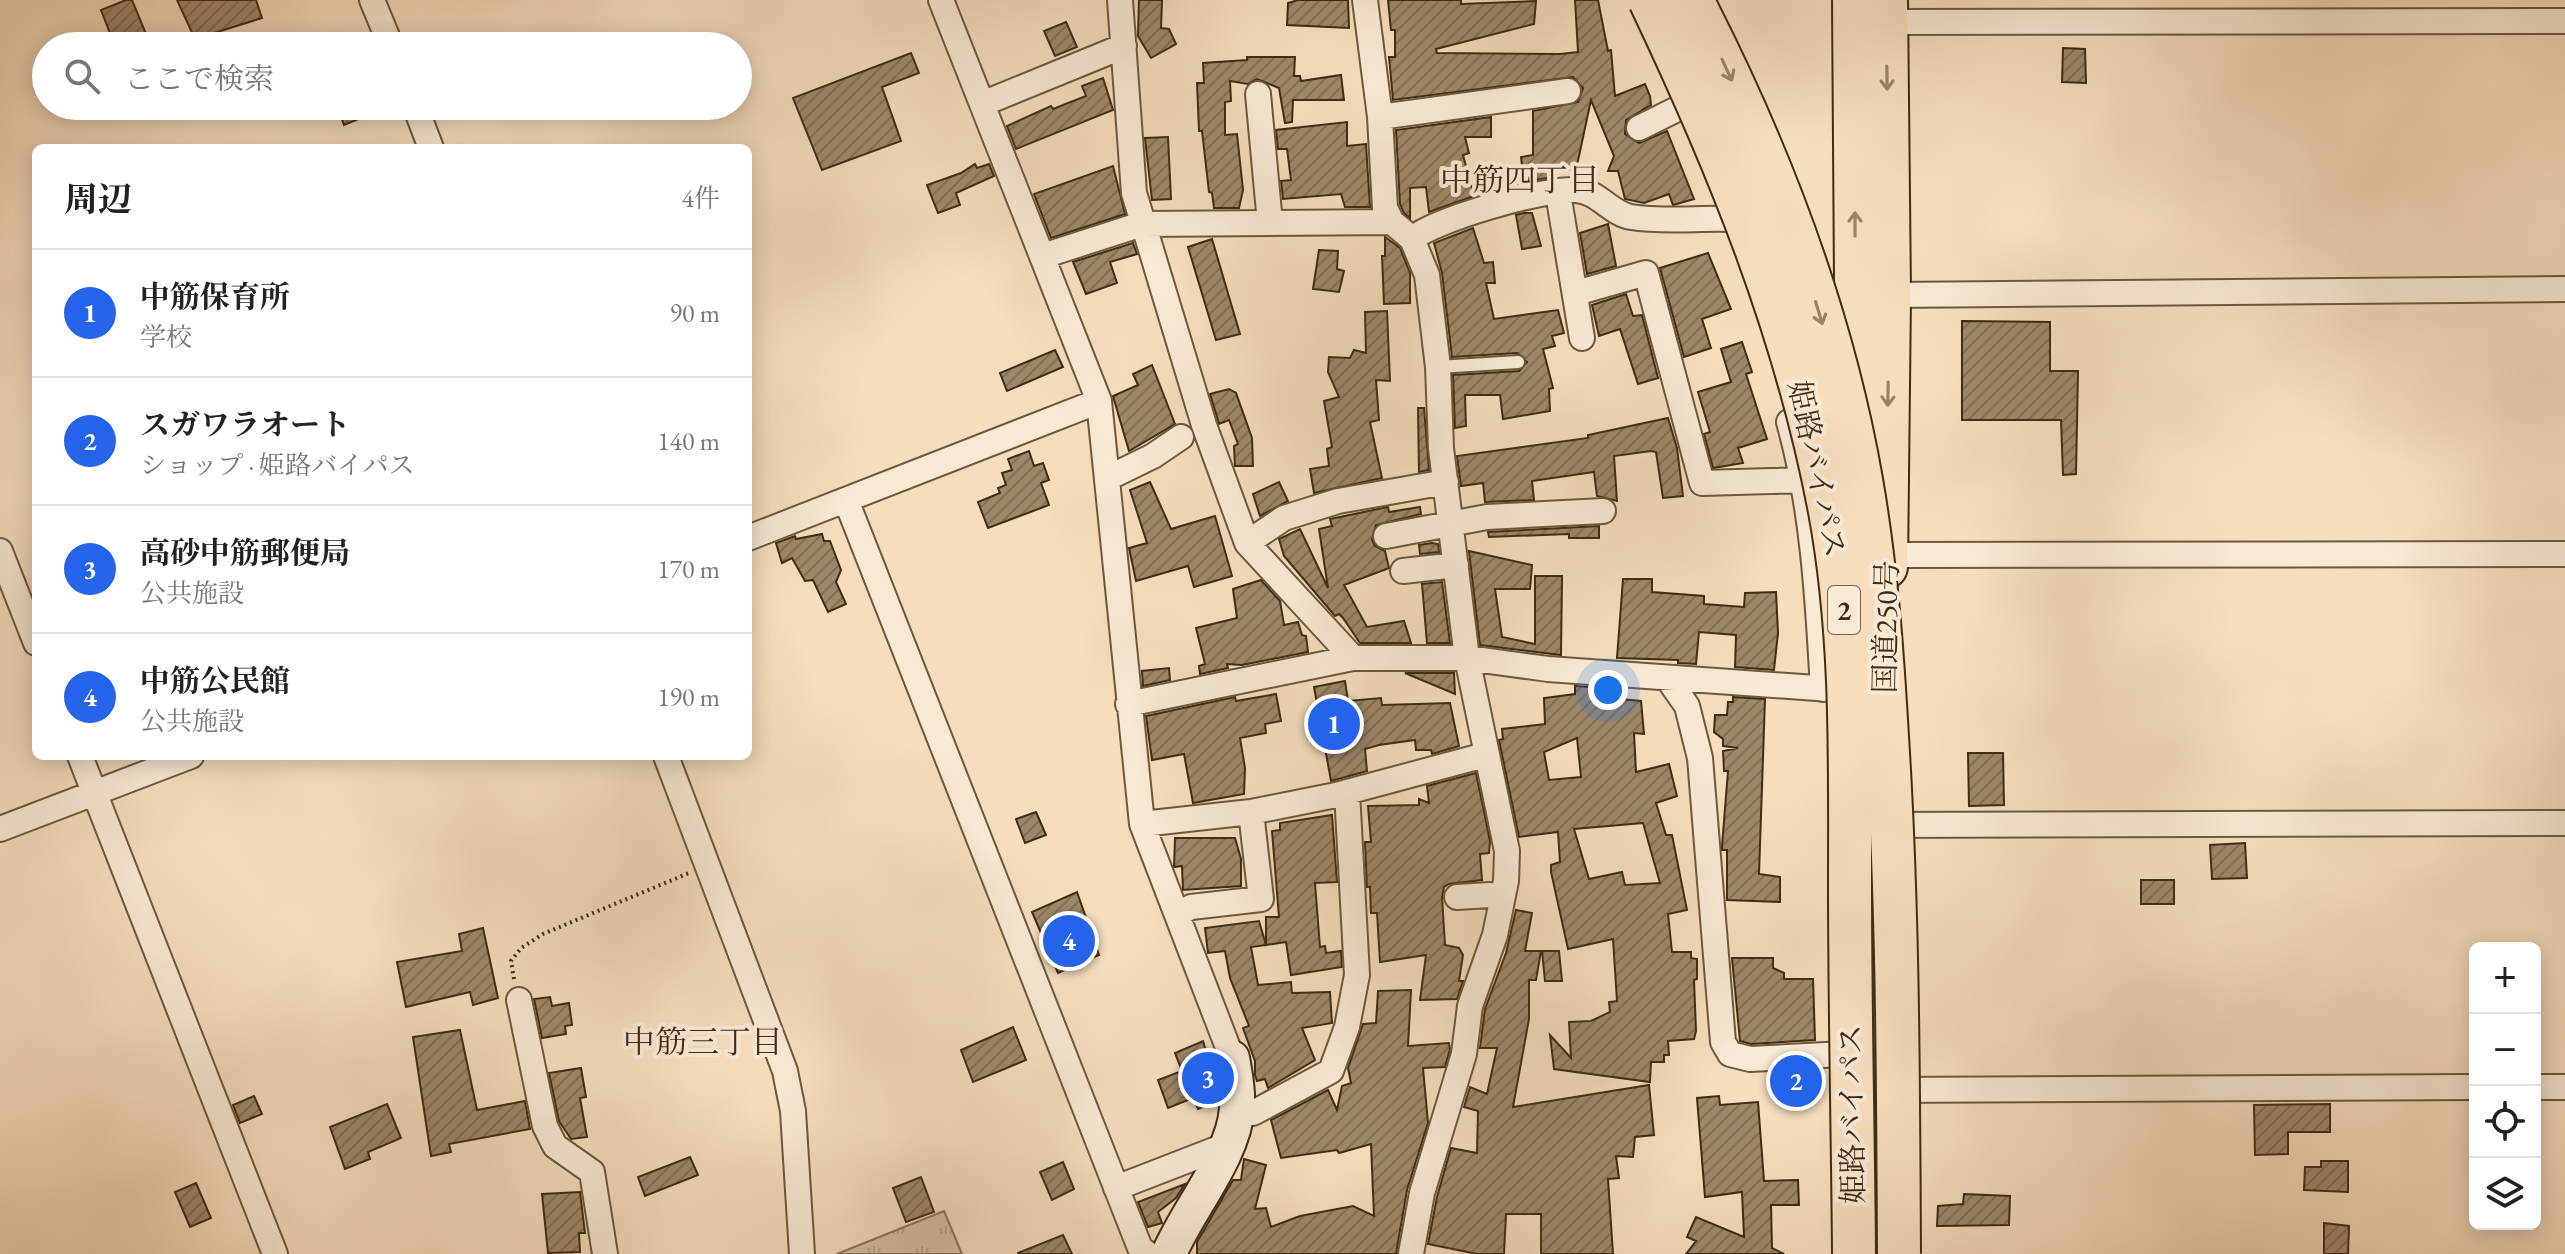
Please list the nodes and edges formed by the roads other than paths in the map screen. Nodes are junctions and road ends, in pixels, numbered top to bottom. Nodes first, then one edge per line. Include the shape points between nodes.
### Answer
1 (372, 0) edge
2 (941, 0) edge
3 (1120, 0) edge
4 (1365, 0) edge
5 (1631, 0) edge
6 (1650, 0) edge
7 (1692, 0) edge
8 (1875, 7) edge
9 (2565, 21) edge
10 (385, 32) edge
11 (1124, 46) junction
12 (1568, 91) dead end
13 (1258, 94) dead end
14 (982, 104) junction
15 (1683, 106) junction
16 (1380, 117) junction
17 (420, 120) edge
18 (1639, 128) dead end
19 (429, 144) edge
20 (1558, 193) junction
21 (1730, 219) junction
22 (1392, 222) junction
23 (1270, 223) junction
24 (1142, 224) junction
25 (1412, 239) junction
26 (1043, 256) junction
27 (2565, 289) edge
28 (1576, 293) junction
29 (1889, 295) junction
30 (1582, 338) dead end
31 (1518, 362) dead end
32 (1438, 367) junction
33 (1099, 401) junction
34 (1181, 437) dead end
35 (1108, 478) junction
36 (1801, 480) junction
37 (1446, 482) junction
38 (846, 500) junction
39 (1603, 511) dead end
40 (1451, 524) junction
41 (752, 536) edge
42 (1386, 536) dead end
43 (1247, 543) junction
44 (0, 551) edge
45 (2565, 554) edge
46 (1887, 555) junction
47 (1456, 565) junction
48 (1403, 571) dead end
49 (32, 633) edge
50 (1353, 658) junction
51 (1467, 658) junction
52 (1668, 679) junction
53 (1841, 690) junction
54 (1128, 704) junction
55 (1485, 755) junction
56 (82, 760) edge
57 (181, 760) edge
58 (668, 760) edge
59 (1347, 792) junction
60 (95, 794) junction
61 (1251, 812) junction
62 (2565, 823) edge
63 (1142, 824) junction
64 (1884, 825) junction
65 (0, 829) edge
66 (1457, 897) dead end
67 (1502, 899) junction
68 (1178, 914) junction
69 (519, 1000) road end
70 (1862, 1053) junction
71 (1232, 1058) joint
72 (2469, 1087) edge
73 (2541, 1087) edge
74 (2565, 1087) edge
75 (1887, 1090) junction
76 (1237, 1110) junction
77 (1227, 1145) junction
78 (1116, 1188) junction
79 (275, 1254) edge
80 (605, 1254) edge
81 (802, 1254) edge
82 (1148, 1254) edge
83 (1169, 1254) edge
84 (1411, 1254) edge
85 (1854, 1254) edge
86 (1864, 1254) edge
87 (1889, 1254) edge
88 (1899, 1254) edge

1 - 10 street
2 - 14 street
3 - 11 street
4 - 16 street
5 - 15 street
6 - 85 highway, 姫路バイパス / 2, bridge via 1751,226 1803,394 1830,513 1849,682
7 -> 88 highway, 姫路バイパス / 2, bridge via 1730,73 1772,174 1838,378 1861,478 1878,595 1897,899
8 - 9 street
8 -> 29 highway, 国道250号
53 -> 8 highway, 国道250号
11 - 14 street
11 - 24 street via 1134,193
12 - 16 street via 1503,109
13 - 23 street
14 - 26 street
15 - 18 street
15 - 21 street
16 - 22 street via 1385,208
17 - 19 street
20 - 21 street via 1593,194 1628,217
20 - 25 street via 1428,226
20 - 28 street
21 - 36 street
22 - 23 street
22 - 25 street
23 - 24 street
24 - 26 street
24 - 43 street
25 - 32 street via 1427,275
26 - 33 street
27 - 29 street
28 - 30 street
28 - 36 street via 1646,273 1702,483
29 -> 46 highway, 国道250号
31 - 32 lane
32 - 37 street
33 - 35 street
33 - 38 street
34 - 35 street
35 - 54 street
36 - 53 street via 1818,598
37 - 40 street
37 - 43 street via 1338,501 1284,518
38 - 41 street
38 - 78 street
39 - 40 street
40 - 42 street
40 - 47 street
43 - 50 street
44 - 49 street
45 - 46 street
46 - 64 highway, 国道250号
47 - 48 street
47 - 51 street
50 - 51 street
50 - 54 street
51 - 52 street
51 - 55 street
52 - 53 street
52 - 70 street via 1687,706 1700,758 1723,1042 1730,1054 1750,1059
53 - 70 highway, 国道250号
54 - 63 street
55 - 59 street
55 - 67 street via 1507,851
56 - 60 street
57 - 60 street
58 - 81 street via 785,1071 793,1111
59 - 61 street
59 - 76 street via 1357,975 1347,1027 1331,1071 1253,1113
60 - 65 street
60 - 79 street
61 - 63 street
61 - 68 street via 1261,899 1191,907
62 - 64 street
63 - 68 street
64 - 75 highway, 国道250号
66 - 67 street
67 - 84 street via 1470,1006 1464,1054 1422,1193
68 - 71 street
69 - 80 street via 545,1126 555,1146 592,1172
70 - 86 highway, 国道250号
71 - 76 street
72 - 75 street
73 - 74 street
75 - 87 highway, 国道250号
76 - 77 street
77 - 78 street
77 - 83 street
78 - 82 street via 1140,1248

